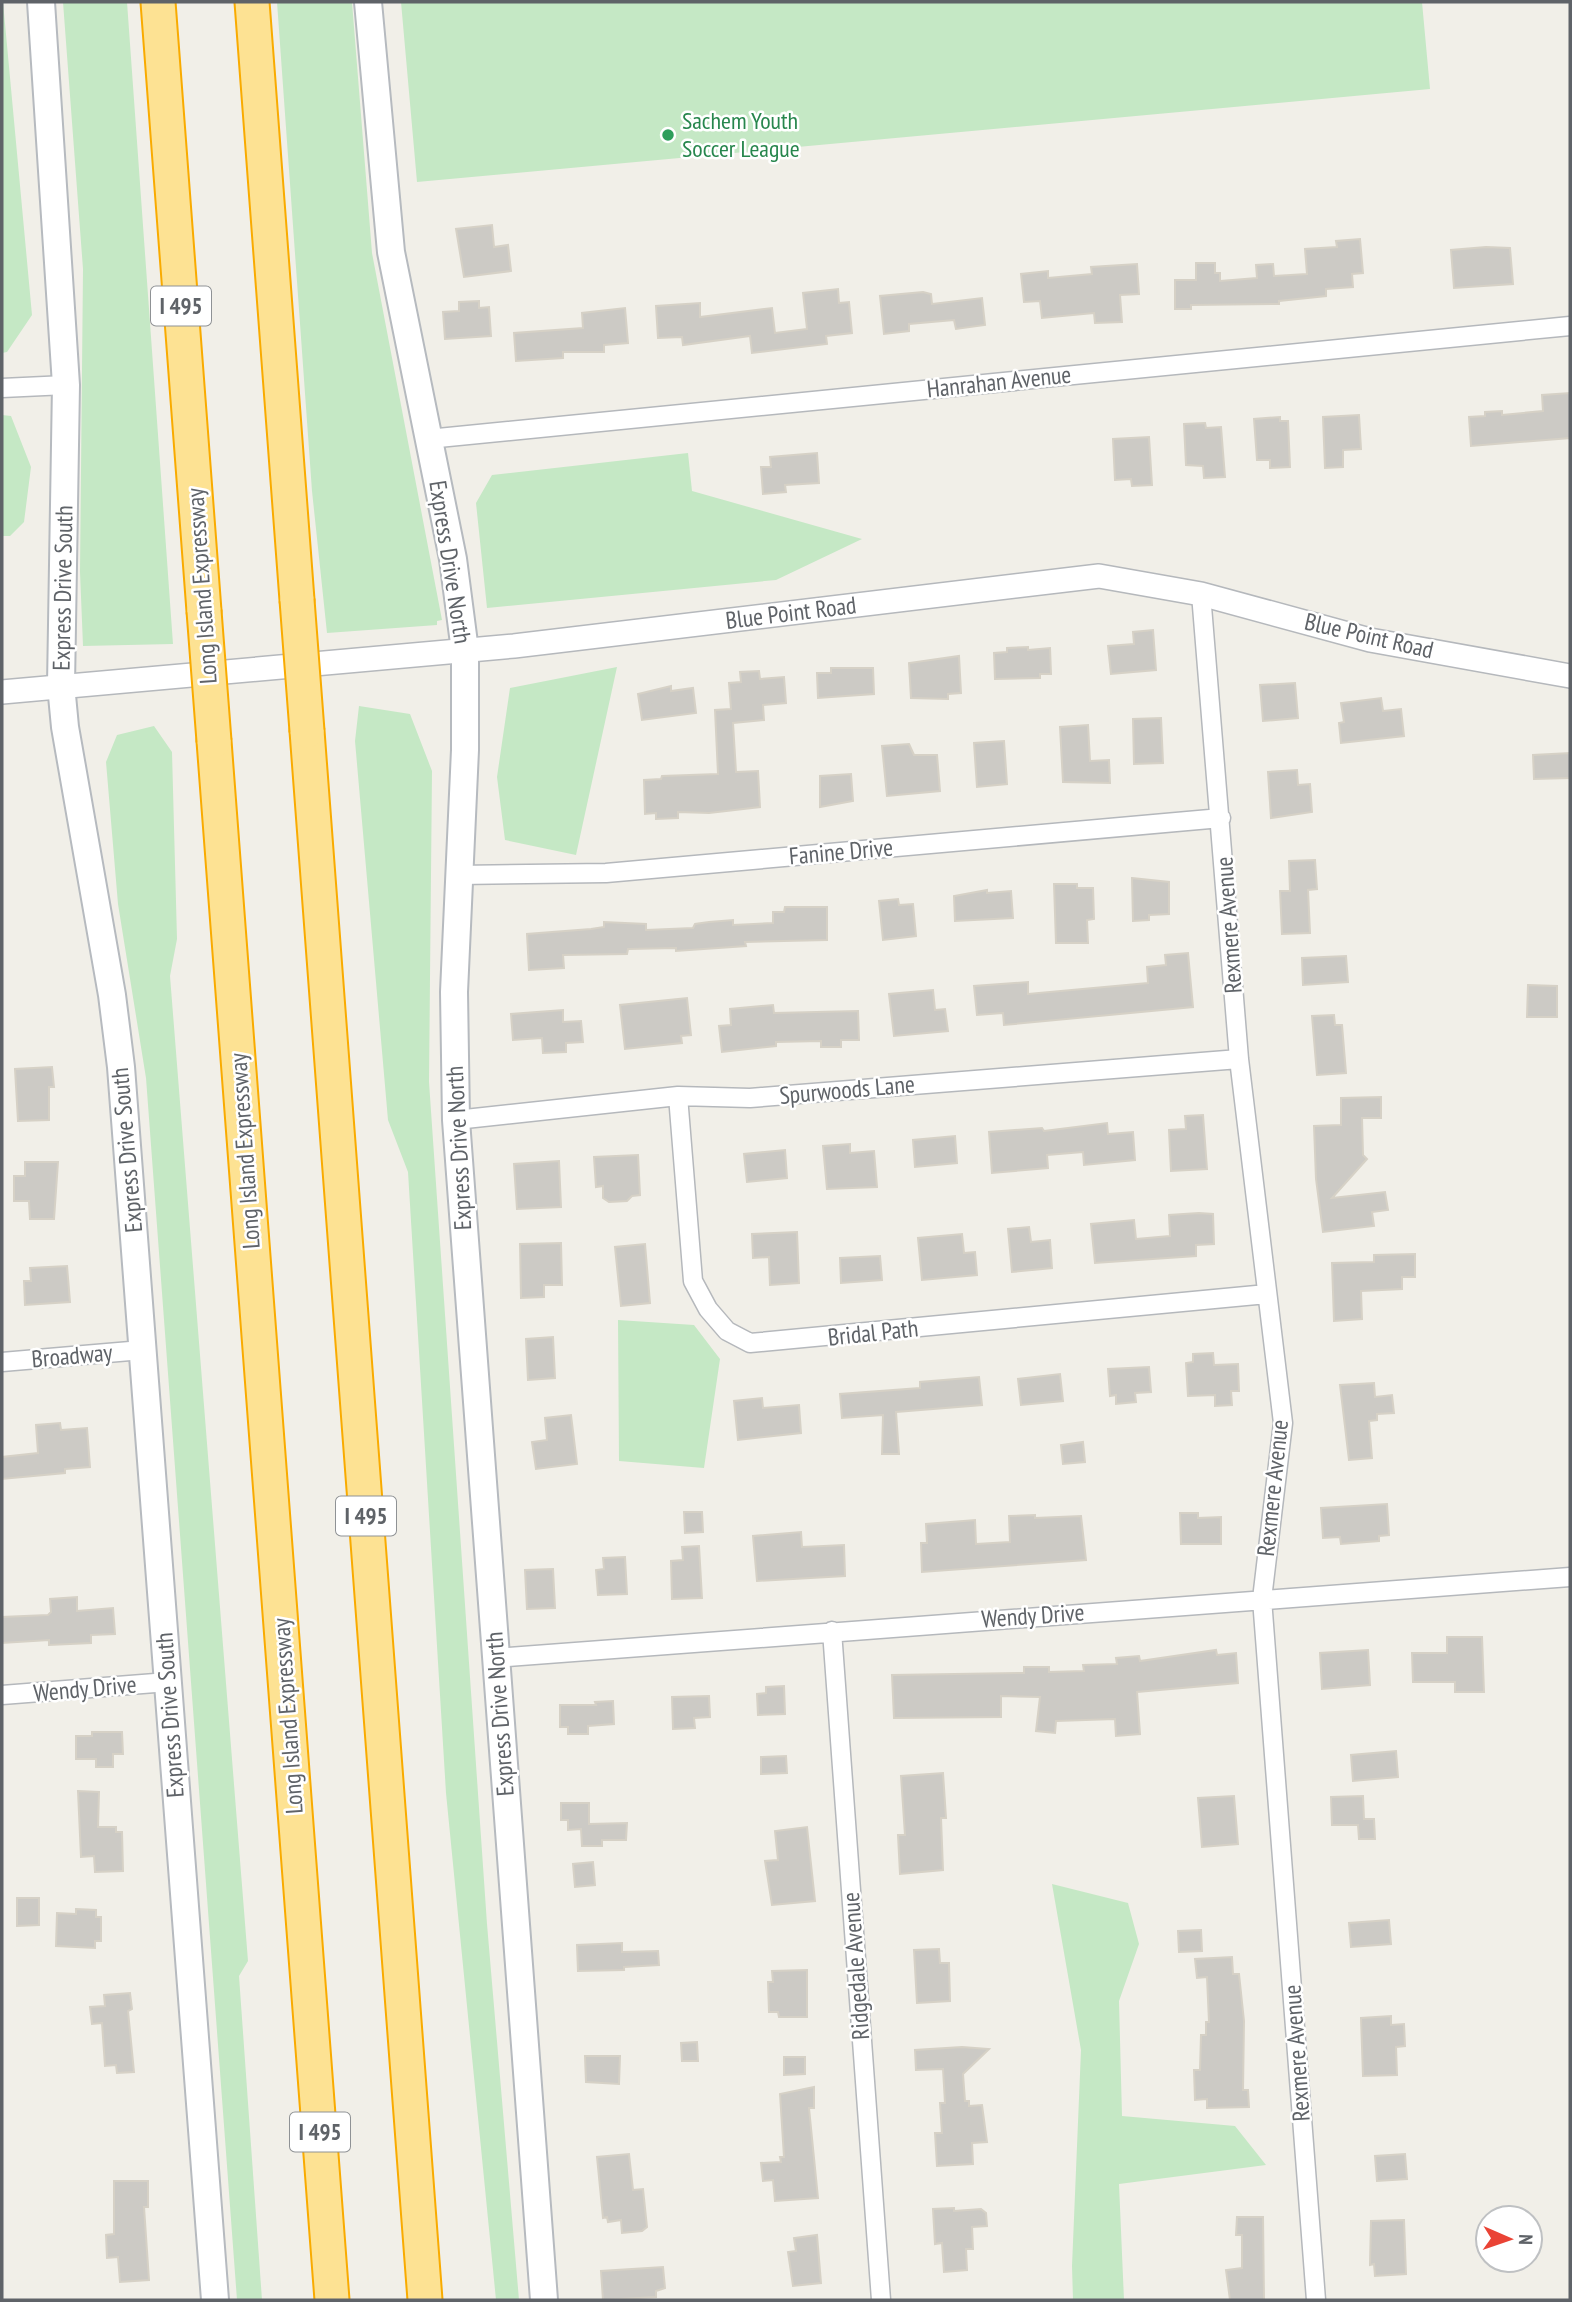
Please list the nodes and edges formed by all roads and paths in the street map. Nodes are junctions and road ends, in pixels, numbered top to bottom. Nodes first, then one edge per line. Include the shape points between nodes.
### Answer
1 (41, 2) edge
2 (158, 2) edge
3 (252, 2) edge
4 (369, 2) edge
5 (1570, 326) edge
6 (66, 385) junction
7 (2, 388) edge
8 (428, 439) junction
9 (1200, 594) junction
10 (465, 651) junction
11 (1570, 676) edge
12 (61, 685) junction
13 (2, 692) edge
14 (1222, 818) junction
15 (459, 875) junction
16 (1239, 1059) junction
17 (678, 1096) junction
18 (456, 1120) junction
19 (1267, 1294) junction
20 (142, 1350) junction
21 (2, 1363) edge
22 (1570, 1577) edge
23 (1262, 1600) junction
24 (832, 1631) junction
25 (495, 1658) junction
26 (168, 1682) junction
27 (2, 1695) edge
28 (215, 2300) edge
29 (332, 2300) edge
30 (425, 2300) edge
31 (544, 2300) edge
32 (881, 2300) edge
33 (1316, 2300) edge

1 - 6 main road, Express Drive South
2 - 29 highway, Long Island Expressway / I 495, bridge
3 - 30 highway, I 495, bridge
4 - 8 main road, Express Drive North via 391,252
5 - 8 street, Hanrahan Avenue
6 - 7 street
6 - 12 main road, Express Drive South
8 - 10 main road, Express Drive North via 453,559
9 - 10 street, Blue Point Road via 1099,576
9 - 11 street, Blue Point Road via 1370,640
9 - 14 street, Rexmere Avenue
10 - 12 street, Blue Point Road
10 - 15 main road, Express Drive North
12 - 13 street, Blue Point Road
12 - 20 main road, Express Drive South via 114,1007
14 - 15 street, Fanine Drive via 606,873
14 - 16 street, Rexmere Avenue
15 - 18 main road, Express Drive North via 453,1048
16 - 17 street, Spurwoods Lane via 750,1098
16 - 19 street, Rexmere Avenue
17 - 18 street, Spurwoods Lane
17 - 19 street, Bridal Path via 693,1281 727,1331 750,1343
18 - 25 main road, Express Drive North
19 - 23 street, Rexmere Avenue via 1283,1423
20 - 21 street, Broadway
20 - 26 main road, Express Drive South
22 - 23 street, Wendy Drive
23 - 24 street, Wendy Drive
23 - 33 street, Rexmere Avenue
24 - 25 street, Wendy Drive
24 - 32 street, Ridgedale Avenue
25 - 31 main road, Express Drive North
26 - 27 street, Wendy Drive
26 - 28 main road, Express Drive South

